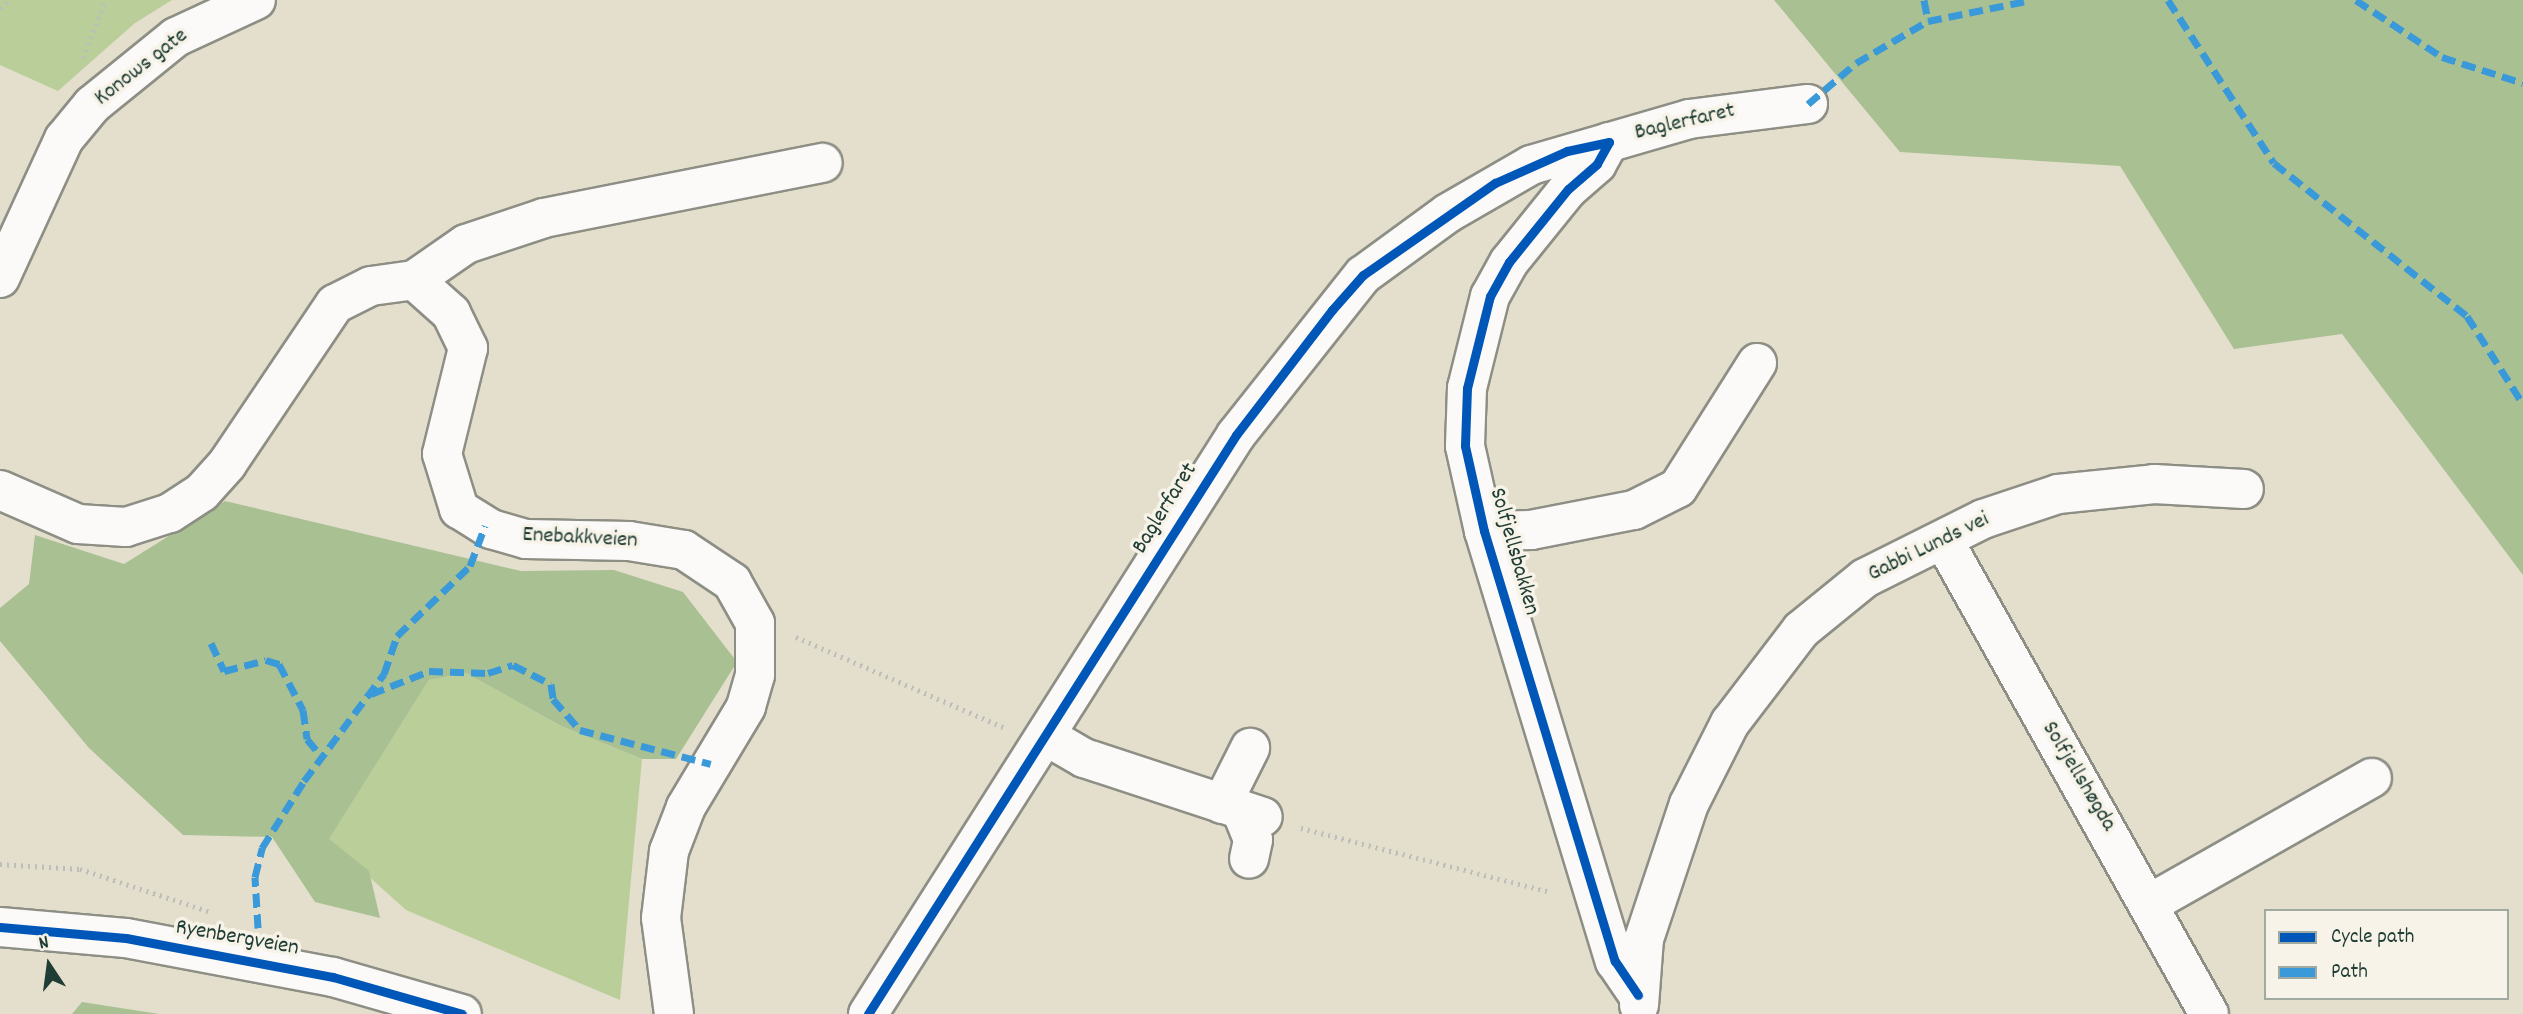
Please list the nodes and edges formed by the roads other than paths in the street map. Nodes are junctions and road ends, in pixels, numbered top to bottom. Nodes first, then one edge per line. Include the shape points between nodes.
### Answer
1 (256, 0) edge
2 (1808, 104) dead end
3 (1609, 142) junction
4 (823, 163) dead end
5 (0, 278) edge
6 (414, 280) junction
7 (1757, 363) dead end
8 (2244, 489) dead end
9 (0, 490) edge
10 (1484, 531) junction
11 (1944, 541) junction
12 (1030, 734) junction
13 (1250, 748) dead end
14 (2372, 778) dead end
15 (1242, 810) junction
16 (1249, 859) dead end
17 (2149, 904) junction
18 (0, 927) edge
19 (1639, 1005) edge
20 (462, 1014) edge
21 (674, 1014) edge
22 (868, 1014) edge
23 (2209, 1014) edge

1 - 5 street, Konows gate via 176,37 92,105 64,139
2 - 3 street, Baglerfaret via 1689,119
3 - 10 street, Solfjellsbakken via 1597,164 1568,189 1510,262 1490,296 1467,387 1465,446
3 - 12 street, Baglerfaret via 1567,151 1494,183 1363,275 1236,435
4 - 6 street via 544,218 466,244
6 - 9 street via 371,286 335,304 226,464 202,492 170,513 126,527 78,524
6 - 21 street, Enebakkveien via 451,313 468,348 442,454 459,509 491,529 526,539 660,544 724,574 758,635 746,707 686,807 669,851 661,918
7 - 10 street via 1678,488 1634,510 1531,530
8 - 11 street, Gabbi Lunds vei via 2154,484 2058,494 1983,519
10 - 19 street, Solfjellsbakken via 1615,961
11 - 17 street, Solfjellshøgda
11 - 19 street, Gabbi Lunds vei via 1865,578 1801,630 1752,689 1689,804 1644,939
12 - 15 street via 1084,758
12 - 22 street, Baglerfaret
13 - 15 street
14 - 17 street
15 - 16 street via 1253,840
17 - 23 street, Solfjellshøgda
18 - 20 street, Ryenbergveien via 126,938 333,977

